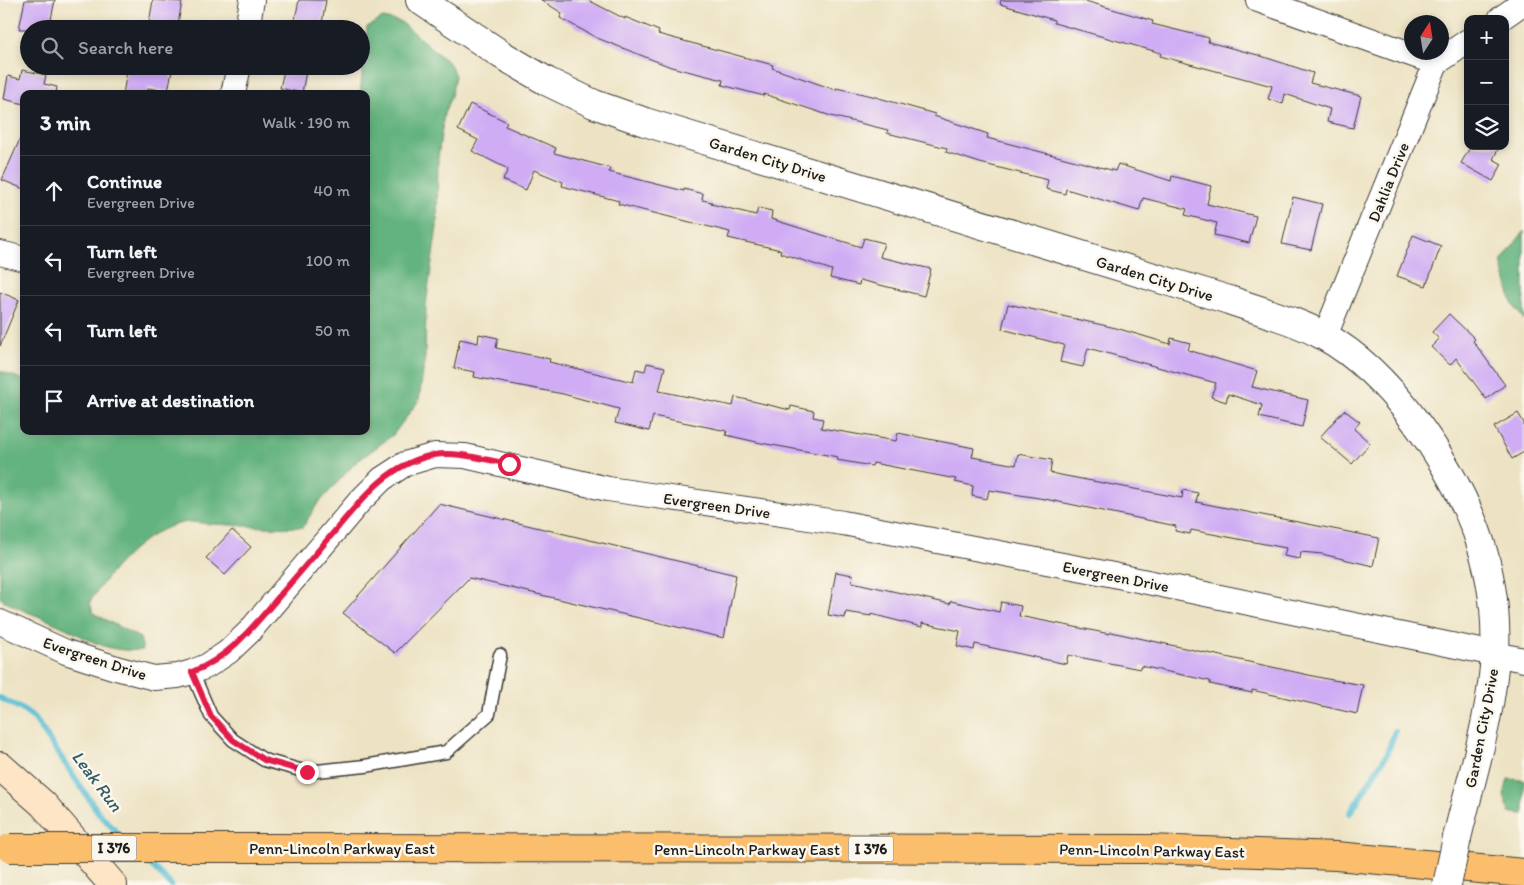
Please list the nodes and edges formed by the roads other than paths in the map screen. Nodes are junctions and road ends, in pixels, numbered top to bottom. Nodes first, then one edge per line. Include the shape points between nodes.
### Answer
1 (252, 0) edge
2 (420, 0) edge
3 (1258, 0) edge
4 (1524, 2) edge
5 (1288, 5) edge
6 (1506, 15) edge
7 (248, 20) edge
8 (1464, 44) edge
9 (1436, 63) junction
10 (237, 75) edge
11 (234, 90) edge
12 (0, 253) edge
13 (20, 258) edge
14 (1325, 336) junction
15 (0, 622) edge
16 (1495, 654) junction
17 (500, 655) dead end
18 (1524, 660) edge
19 (192, 672) junction
20 (0, 766) edge
21 (5, 848) edge
22 (1524, 873) edge
23 (113, 885) edge
24 (1446, 885) edge

1 - 7 street
2 - 14 street, Garden City Drive via 502,55 594,104 1229,300
3 - 5 street
4 - 6 street
5 - 9 street
8 - 9 street
9 - 14 street, Dahlia Drive
10 - 11 street
12 - 13 street
14 - 16 street, Garden City Drive via 1360,362 1396,398 1431,445 1459,493 1476,531 1491,587
15 - 19 street, Evergreen Drive via 66,652 154,678
16 - 18 street, Evergreen Drive
16 - 19 street, Evergreen Drive via 843,523 608,489 500,462 435,455 405,464 382,479 249,632 228,652
16 - 24 street, Garden City Drive, bridge via 1488,706
17 - 19 lane via 488,714 446,752 307,772 264,760 233,740 211,716
20 - 23 main road via 43,804
21 - 22 highway, Penn-Lincoln Parkway East / I 376, bridge via 1149,849 1336,856

